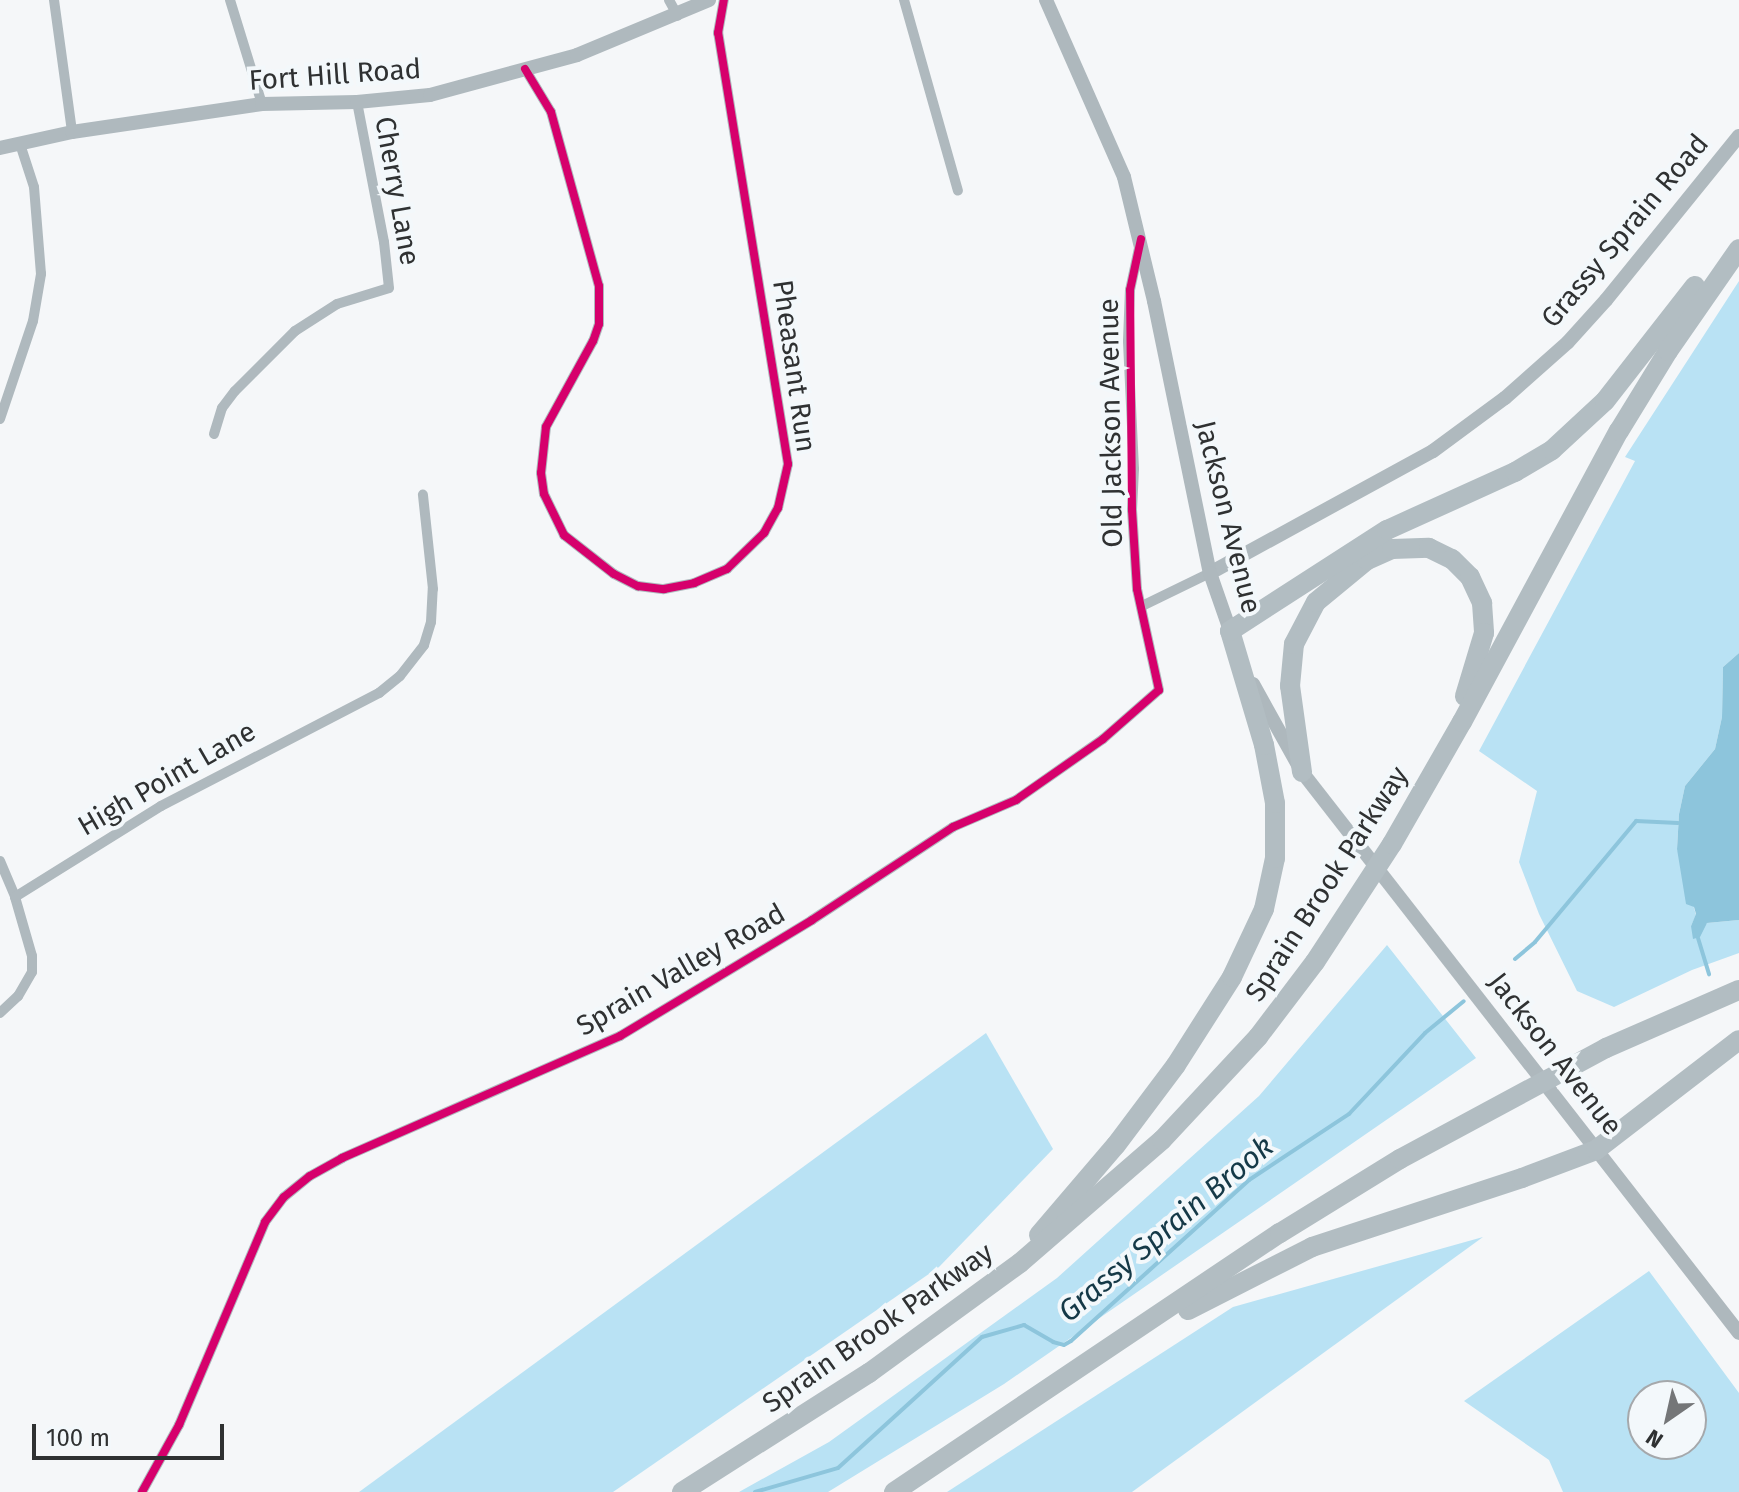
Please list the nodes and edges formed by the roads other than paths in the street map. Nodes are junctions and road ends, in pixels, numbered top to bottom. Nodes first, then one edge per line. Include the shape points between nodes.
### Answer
1 (54, 0) edge
2 (230, 0) edge
3 (669, 0) edge
4 (709, 0) edge
5 (724, 0) edge
6 (904, 0) edge
7 (1046, 0) edge
8 (678, 16) junction
9 (525, 69) junction
10 (357, 102) junction
11 (262, 104) junction
12 (72, 132) junction
13 (1739, 136) edge
14 (20, 144) junction
15 (0, 148) edge
16 (958, 191) dead end
17 (1739, 235) edge
18 (1141, 239) junction
19 (1739, 249) edge
20 (0, 419) edge
21 (214, 434) dead end
22 (423, 495) dead end
23 (1210, 573) junction
24 (1142, 606) junction
25 (1230, 631) junction
26 (1439, 763) junction
27 (1302, 772) junction
28 (0, 861) edge
29 (15, 897) junction
30 (1739, 990) edge
31 (0, 1013) edge
32 (1739, 1040) edge
33 (1596, 1150) junction
34 (1005, 1274) junction
35 (1739, 1333) edge
36 (1068, 1377) junction
37 (142, 1492) edge
38 (682, 1492) edge
39 (894, 1492) edge

1 - 12 street
2 - 11 street
3 - 8 street
4 - 8 street, Fort Hill Road
5 - 9 street, Pheasant Run via 718,33 788,464 778,508 764,533 727,569 694,583 664,589 638,586 614,574 564,535 544,494 546,427 593,341 599,324 599,286 551,112
6 - 16 street
7 - 18 main road, Jackson Avenue via 1124,177
8 - 9 street, Fort Hill Road
9 - 10 street, Fort Hill Road via 430,95
10 - 11 street, Fort Hill Road
10 - 21 street, Cherry Lane via 389,288 337,304 295,331 235,391 222,408
11 - 12 street, Fort Hill Road
12 - 14 street, Fort Hill Road
13 - 23 street, Grassy Sprain Road via 1606,300 1505,398 1433,451
14 - 15 street, Fort Hill Road
14 - 20 street via 34,187 41,274 33,321
17 - 25 highway via 1612,393 1564,442 1528,466 1387,530
18 - 23 main road, Jackson Avenue
18 - 24 street, Old Jackson Avenue via 1130,290 1128,341 1132,510
19 - 26 highway, Sprain Brook Parkway via 1619,431
22 - 29 street, High Point Lane via 433,589 431,622 424,645 400,676 379,693 161,806
23 - 24 street, Grassy Sprain Road
23 - 25 main road, Jackson Avenue
24 - 37 street, Sprain Valley Road via 1159,690 1103,739 1016,800 953,827 620,1036 342,1158 284,1197 265,1222 179,1425
25 - 27 main road, Jackson Avenue via 1251,682
25 - 34 highway via 1264,745 1275,803 1273,867 1258,926 1225,988 1160,1087
26 - 27 highway via 1481,649 1482,603 1470,577 1452,559 1429,548 1405,547 1379,554 1345,574 1316,602 1298,633 1290,686
26 - 34 highway, Sprain Brook Parkway via 1341,924 1258,1037 1128,1172
27 - 33 main road, Jackson Avenue
28 - 29 street
29 - 31 street via 32,972
30 - 36 highway via 1606,1048 1440,1135 1280,1233
32 - 33 highway
33 - 35 main road, Jackson Avenue
33 - 36 highway via 1290,1256
34 - 38 highway, Sprain Brook Parkway via 869,1373
36 - 39 highway

